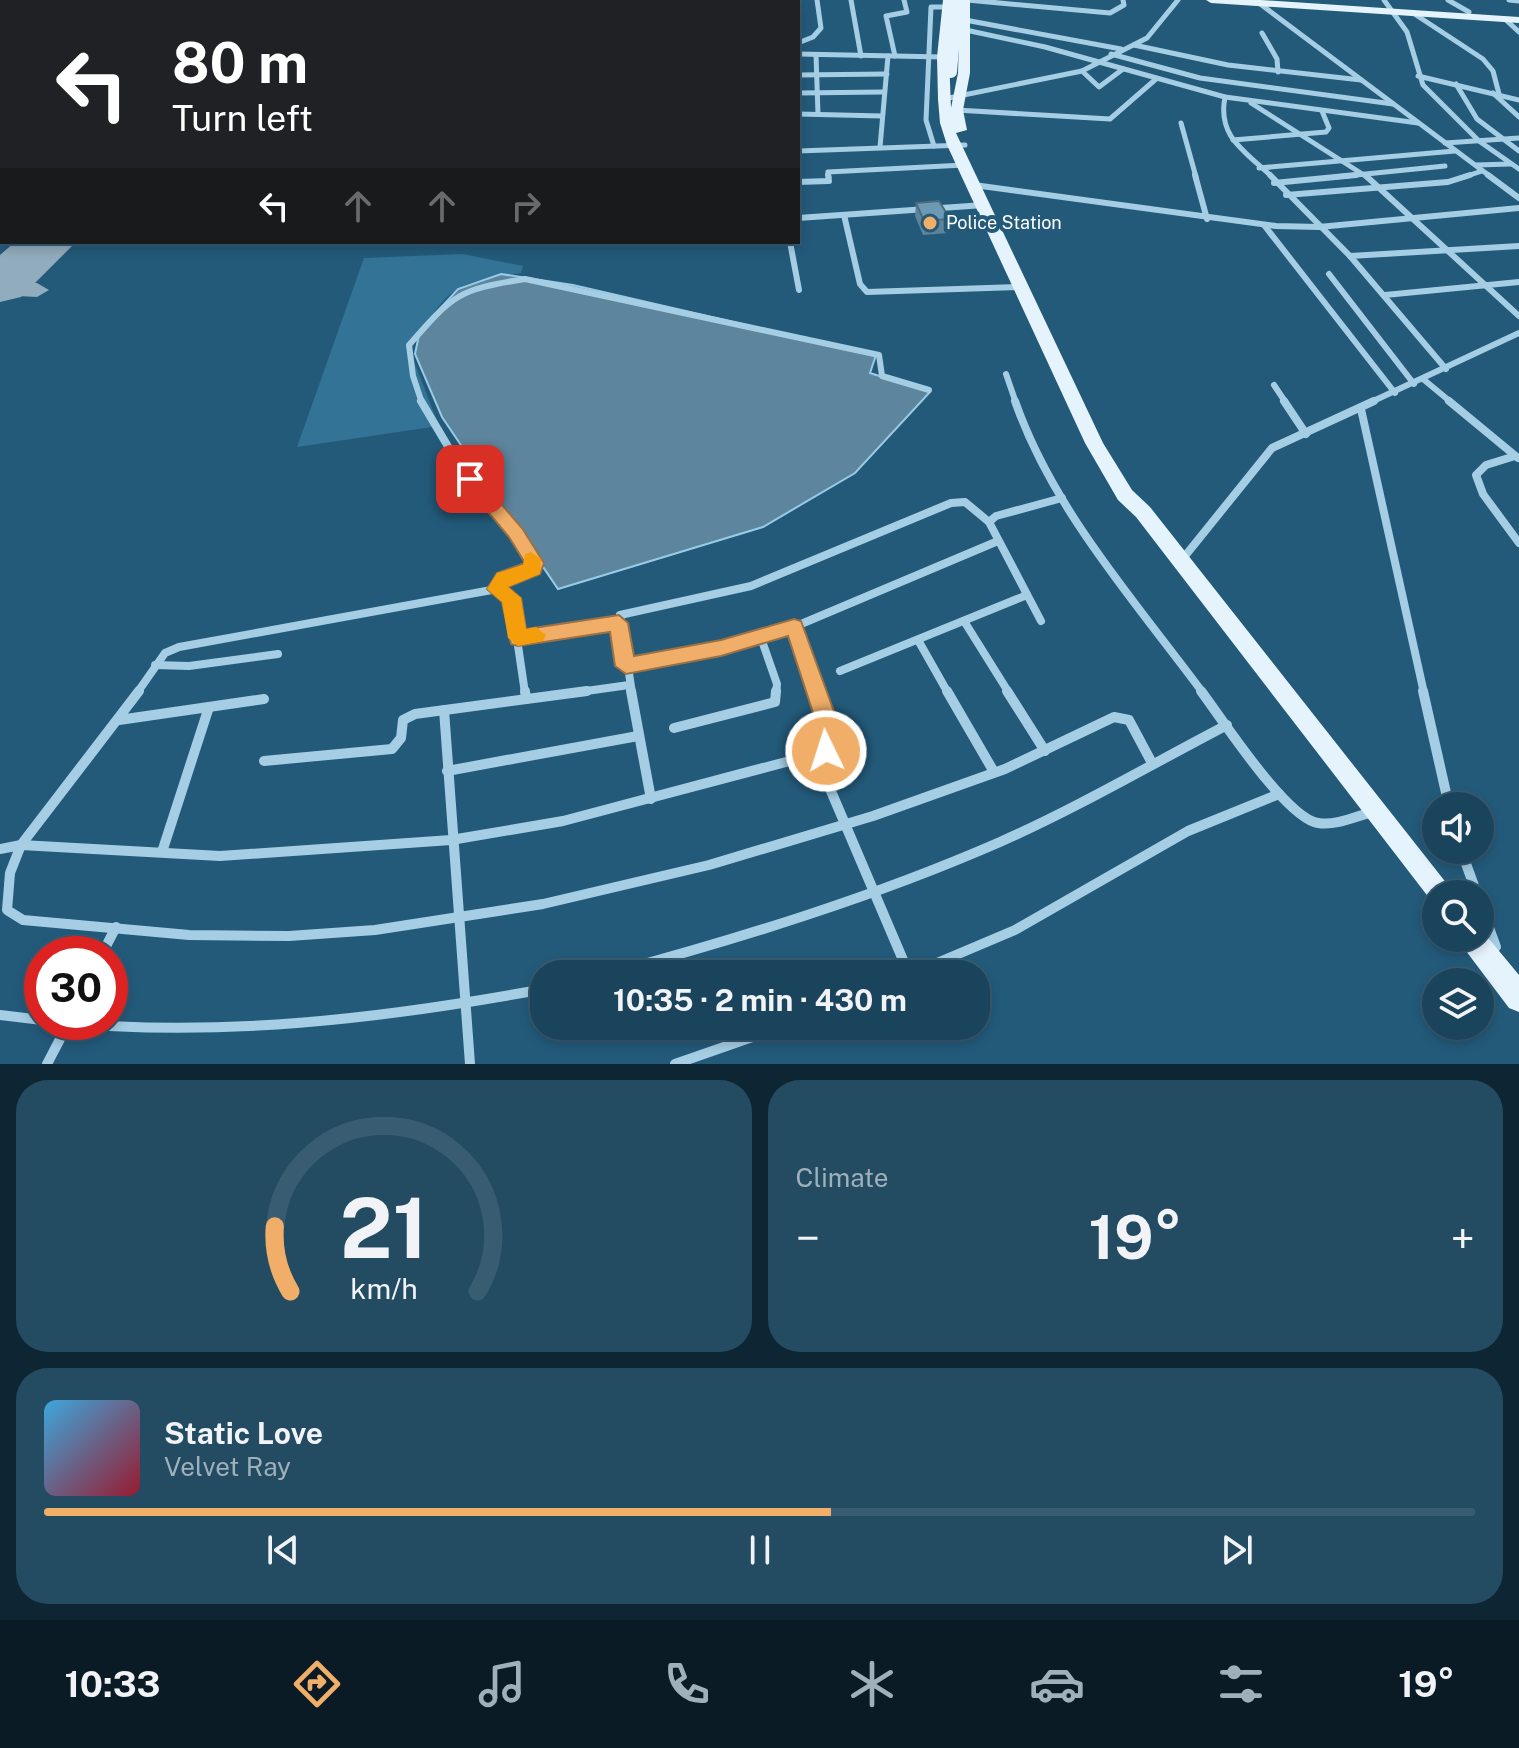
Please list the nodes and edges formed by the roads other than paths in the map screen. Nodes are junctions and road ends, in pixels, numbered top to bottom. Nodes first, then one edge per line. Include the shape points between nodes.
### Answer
1 (817, 0) edge
2 (851, 0) edge
3 (904, 0) edge
4 (966, 0) edge
5 (1123, 0) edge
6 (1178, 0) edge
7 (1211, 0) edge
8 (1448, 0) edge
9 (1509, 0) edge
10 (1260, 1) edge
11 (1302, 1) edge
12 (1519, 1) edge
13 (951, 2) edge
14 (1053, 3) edge
15 (1389, 7) edge
16 (1469, 12) junction
17 (1413, 13) junction
18 (1519, 18) edge
19 (1506, 20) junction
20 (964, 25) junction
21 (945, 26) junction
22 (1519, 32) edge
23 (1262, 33) dead end
24 (800, 42) edge
25 (1133, 45) junction
26 (1122, 49) junction
27 (800, 54) edge
28 (1111, 54) junction
29 (816, 55) junction
30 (857, 56) junction
31 (892, 56) junction
32 (936, 57) junction
33 (1098, 61) junction
34 (1123, 69) junction
35 (1082, 71) junction
36 (1274, 71) junction
37 (887, 74) junction
38 (800, 75) edge
39 (818, 75) junction
40 (857, 75) junction
41 (1418, 76) junction
42 (1156, 79) junction
43 (1362, 81) junction
44 (1456, 84) junction
45 (1273, 88) junction
46 (952, 91) junction
47 (883, 92) junction
48 (1492, 92) junction
49 (800, 93) edge
50 (818, 93) junction
51 (1499, 94) junction
52 (1225, 97) junction
53 (1247, 100) junction
54 (1519, 100) edge
55 (1393, 104) junction
56 (1322, 111) junction
57 (800, 114) edge
58 (818, 114) junction
59 (882, 116) junction
60 (1519, 117) edge
61 (1181, 123) dead end
62 (1418, 123) junction
63 (1298, 135) junction
64 (1519, 138) edge
65 (1233, 140) junction
66 (1503, 140) junction
67 (1479, 141) junction
68 (1445, 143) junction
69 (960, 145) junction
70 (934, 146) junction
71 (880, 147) junction
72 (1456, 150) junction
73 (800, 151) edge
74 (1519, 151) edge
75 (1427, 153) junction
76 (1343, 160) junction
77 (964, 165) junction
78 (1474, 165) junction
79 (1517, 165) edge
80 (1445, 166) junction
81 (1259, 168) junction
82 (1482, 171) junction
83 (1363, 173) junction
84 (1459, 177) junction
85 (800, 182) edge
86 (1274, 183) junction
87 (980, 186) junction
88 (1519, 186) edge
89 (1504, 187) junction
90 (1378, 188) junction
91 (1286, 195) junction
92 (1519, 198) edge
93 (984, 205) junction
94 (1519, 208) edge
95 (844, 215) junction
96 (800, 218) edge
97 (1207, 219) junction
98 (1414, 219) junction
99 (1264, 225) junction
100 (999, 226) junction
101 (1319, 227) junction
102 (790, 244) edge
103 (1519, 246) edge
104 (1448, 250) junction
105 (1350, 256) junction
106 (1329, 274) dead end
107 (1519, 282) edge
108 (1486, 285) junction
109 (1022, 287) junction
110 (799, 290) dead end
111 (1385, 295) junction
112 (1519, 316) edge
113 (1517, 336) edge
114 (1446, 369) junction
115 (1006, 374) dead end
116 (1423, 379) junction
117 (1414, 384) junction
118 (1274, 385) dead end
119 (929, 390) dead end
120 (1395, 393) junction
121 (1361, 409) junction
122 (1306, 434) junction
123 (1517, 457) edge
124 (1062, 498) junction
125 (1143, 512) junction
126 (989, 522) junction
127 (998, 541) junction
128 (1519, 543) edge
129 (1181, 561) junction
130 (497, 589) junction
131 (1027, 595) junction
132 (964, 621) junction
133 (1041, 621) dead end
134 (619, 623) junction
135 (794, 627) junction
136 (518, 638) junction
137 (761, 638) junction
138 (918, 640) junction
139 (278, 654) dead end
140 (155, 665) junction
141 (626, 666) junction
142 (840, 671) dead end
143 (629, 685) junction
144 (264, 699) dead end
145 (526, 699) junction
146 (209, 707) junction
147 (444, 710) junction
148 (119, 720) junction
149 (1227, 725) junction
150 (674, 728) dead end
151 (638, 736) junction
152 (1045, 751) junction
153 (264, 761) dead end
154 (1152, 763) junction
155 (818, 766) junction
156 (447, 771) junction
157 (994, 772) junction
158 (1446, 792) edge
159 (1279, 794) junction
160 (651, 799) junction
161 (1378, 811) junction
162 (844, 823) junction
163 (451, 840) junction
164 (21, 845) junction
165 (0, 849) edge
166 (162, 852) junction
167 (1434, 880) edge
168 (873, 891) junction
169 (457, 920) junction
170 (116, 927) junction
171 (111, 936) edge
172 (1494, 950) edge
173 (1491, 952) edge
174 (660, 960) edge
175 (904, 960) edge
176 (943, 960) edge
177 (1519, 976) edge
178 (530, 992) edge
179 (1519, 998) edge
180 (464, 1004) junction
181 (0, 1015) edge
182 (24, 1018) edge
183 (128, 1027) edge
184 (59, 1040) edge
185 (744, 1040) edge
186 (47, 1064) edge
187 (470, 1064) edge
188 (675, 1064) edge

1 - 24 street via 821,28
2 - 30 street
3 - 31 street via 907,12 886,16
4 - 14 street
4 - 20 main road
5 - 14 street via 1124,5 1110,13
6 - 25 street via 1153,32
7 - 10 main road
8 - 16 street
9 - 12 street
10 - 11 main road
10 - 15 main road
10 - 43 street
11 - 15 main road
13 - 21 main road
13 - 32 street via 931,7
13 - 46 main road, bridge
15 - 16 main road
15 - 17 main road
15 - 41 street via 1407,32
16 - 18 main road
17 - 19 main road
17 - 51 street via 1483,59 1493,71
18 - 19 main road
19 - 22 street
20 - 21 street
20 - 26 street
20 - 33 street
20 - 46 main road
21 - 32 main road
23 - 36 street via 1277,59
25 - 26 street
25 - 36 street
26 - 28 street
27 - 29 street
28 - 33 street
28 - 45 street via 1200,78
29 - 30 street
29 - 39 street
30 - 31 street
30 - 40 street
31 - 32 street
31 - 37 street
32 - 46 main road
32 - 70 street via 926,120
33 - 34 street
33 - 35 street
34 - 35 street via 1099,87
34 - 42 street
35 - 46 street
36 - 43 street
36 - 45 street
37 - 40 street
37 - 47 street
38 - 39 street
39 - 40 street
39 - 50 street
41 - 44 street
41 - 67 street
42 - 46 street via 1110,119
42 - 52 street
43 - 55 street
44 - 48 street
44 - 66 street via 1477,119
45 - 55 street
46 - 69 main road
47 - 50 street
47 - 59 street
48 - 51 street
48 - 60 street
49 - 50 street
50 - 58 street
51 - 54 street
52 - 53 street
52 - 65 street via 1222,124
53 - 56 street
53 - 63 street
55 - 62 street
56 - 62 street
56 - 63 street via 1328,130
57 - 58 street
58 - 59 street
59 - 71 street
61 - 97 street
62 - 68 street
63 - 65 street
63 - 76 street
64 - 66 street
65 - 81 street
66 - 67 street
66 - 74 street
67 - 68 street
67 - 79 street
68 - 72 street
69 - 70 street
69 - 77 main road
69 - 87 main road
70 - 71 street
71 - 73 street
72 - 75 street
72 - 78 street
75 - 76 street
75 - 80 street
76 - 81 street
76 - 83 street
77 - 85 street via 828,172 829,181
77 - 87 main road
78 - 79 street
78 - 82 street
80 - 83 street
80 - 84 street
81 - 86 street
82 - 84 street
82 - 89 street
83 - 86 street
83 - 90 street
84 - 90 street
86 - 91 street
87 - 93 main road
87 - 97 street
87 - 100 main road
88 - 89 street
89 - 92 street
90 - 91 street
90 - 98 street
91 - 101 street
93 - 95 street
93 - 100 main road
94 - 98 street
95 - 96 street
95 - 109 street via 860,284 867,292
97 - 99 street
98 - 101 street
98 - 104 street
99 - 101 street
99 - 120 street
100 - 109 main road
100 - 125 main road via 1084,406
101 - 105 street
102 - 110 street
103 - 104 street
104 - 105 street
104 - 108 street
105 - 111 street
106 - 117 street
107 - 108 street
108 - 111 street
108 - 112 street
109 - 125 main road via 1094,443 1125,495
111 - 114 street
113 - 114 street
114 - 116 street
115 - 124 street via 1029,439
116 - 117 street
116 - 123 street
117 - 120 street
118 - 122 street
119 - 130 street via 882,376 879,355 580,289 525,279 482,286 450,299 409,345 409,363 455,462 516,532 534,563 534,569 504,578
120 - 121 street
121 - 122 street
121 - 158 street
122 - 129 street via 1272,448
123 - 128 street via 1486,465 1476,475 1483,494
124 - 126 street
124 - 149 street
125 - 129 main road
126 - 127 street
126 - 134 street via 965,502 951,503 751,586 630,610 620,615
127 - 131 street
127 - 135 street
129 - 161 main road
130 - 136 street via 511,598
130 - 140 street via 179,647
131 - 132 street
131 - 133 street
132 - 138 street
132 - 152 street
134 - 136 street
134 - 141 street
135 - 137 street
135 - 155 street via 828,725 830,739
136 - 145 street
137 - 141 street
137 - 150 street via 777,684 775,702
138 - 142 street
138 - 157 street
139 - 140 street via 189,666
140 - 148 street
141 - 143 street
143 - 145 street
143 - 151 street
144 - 146 street
145 - 147 street
146 - 148 street
146 - 166 street
147 - 153 street via 403,720 401,738 392,749
147 - 156 street
148 - 164 street
149 - 154 street
149 - 159 street
151 - 156 street
151 - 160 street
152 - 154 street via 1122,717 1134,728
152 - 157 street
154 - 168 street via 1003,841
155 - 160 street via 810,760 789,760
155 - 162 street
156 - 163 street
157 - 162 street
159 - 161 street via 1300,817 1320,825
159 - 176 street via 1188,831 1015,930
160 - 163 street
161 - 167 main road
162 - 168 street
162 - 169 street via 694,872
163 - 166 street via 278,854
163 - 169 street
164 - 165 street
164 - 166 street
164 - 170 street via 10,873 7,910 23,920
168 - 174 street
168 - 175 street
169 - 170 street via 287,936
169 - 180 street
170 - 171 street
172 - 177 main road
173 - 179 main road
178 - 180 street
180 - 183 street via 269,1026
180 - 187 street
181 - 182 street
184 - 186 street
185 - 188 street

